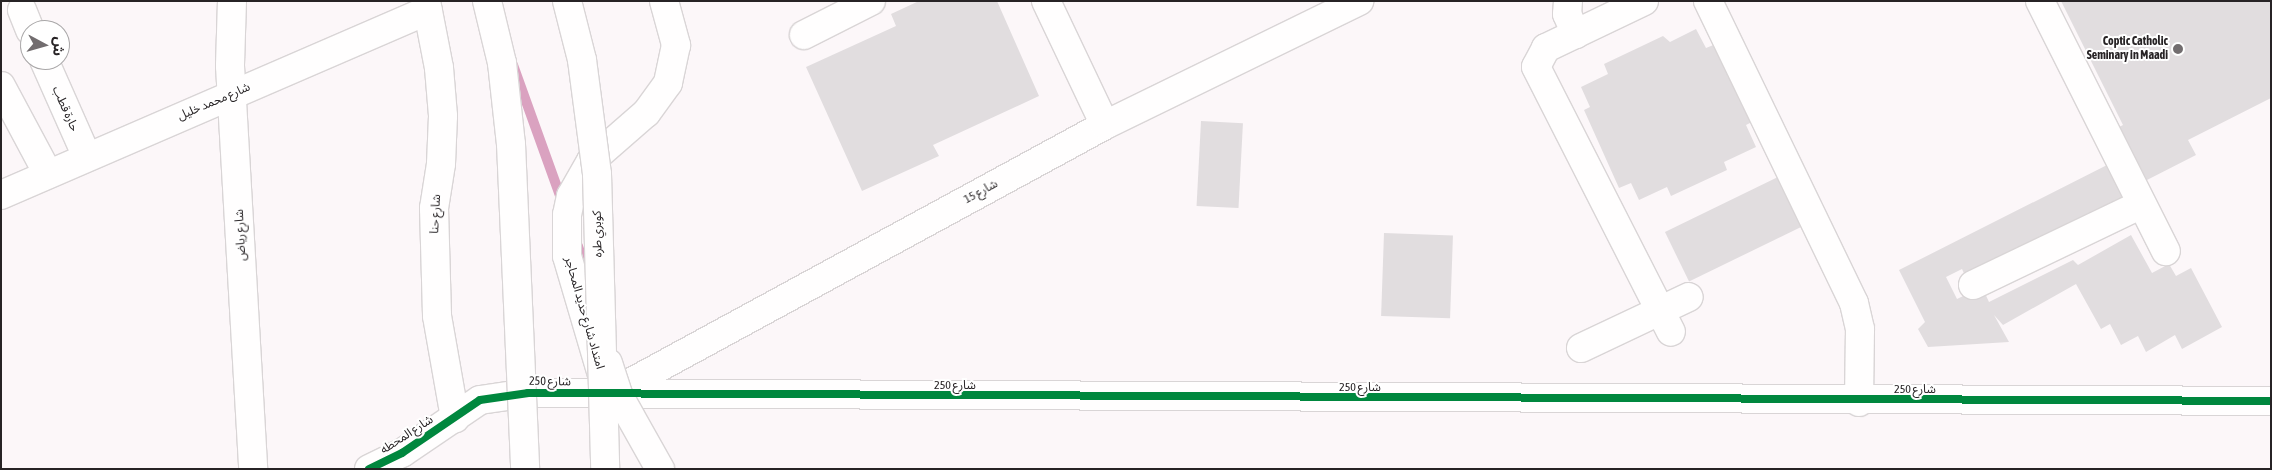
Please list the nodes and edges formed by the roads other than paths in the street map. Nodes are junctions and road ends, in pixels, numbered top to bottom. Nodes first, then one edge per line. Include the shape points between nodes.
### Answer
1 (232, 1) edge
2 (486, 1) edge
3 (567, 1) edge
4 (664, 1) edge
5 (871, 1) edge
6 (1046, 1) edge
7 (1359, 1) edge
8 (1568, 1) edge
9 (1644, 1) edge
10 (1708, 1) edge
11 (2040, 1) edge
12 (427, 6) edge
13 (804, 34) dead end
14 (1576, 34) junction
15 (48, 70) edge
16 (1, 86) edge
17 (231, 94) junction
18 (1105, 125) junction
19 (86, 157) junction
20 (48, 174) junction
21 (1, 195) edge
22 (2142, 204) junction
23 (2166, 251) dead end
24 (1973, 285) dead end
25 (1689, 297) dead end
26 (1665, 321) junction
27 (599, 338) junction
28 (1582, 348) dead end
29 (608, 395) junction
30 (2271, 401) edge
31 (1859, 402) junction
32 (455, 418) junction
33 (253, 469) edge
34 (370, 469) edge
35 (525, 469) edge
36 (605, 469) edge
37 (660, 469) edge

1 - 17 street, شارع رياض
2 - 35 street, bridge via 502,63 511,144
3 - 27 street, كوبري طره, bridge via 582,60 597,174
4 - 29 street, امتداد شارع حديد المحاجر via 676,45 668,83 646,113 591,160 574,189 566,216 567,256
5 - 13 street
6 - 18 street
7 - 18 street, شارع 15
8 - 14 street via 1567,14
9 - 14 street
10 - 31 street via 1854,303 1860,329
11 - 22 street
12 - 17 street, شارع محمد خليل
12 - 32 street, شارع حنا via 443,116 441,164 434,208 437,316
14 - 26 street via 1538,56 1538,78
15 - 19 street, حارة قطب
16 - 20 street
17 - 19 street, شارع محمد خليل
17 - 33 street, شارع رياض
18 - 29 street, شارع 15
19 - 20 street, شارع محمد خليل
20 - 21 street, شارع محمد خليل
22 - 23 street
22 - 24 street
25 - 26 street
26 - 28 street
27 - 36 street, كوبري طره, bridge
27 - 37 street, bridge via 619,396
29 - 31 street, شارع 250
29 - 32 street, شارع 250 via 496,396
30 - 31 street, شارع 250
32 - 34 street, شارع المحطه

